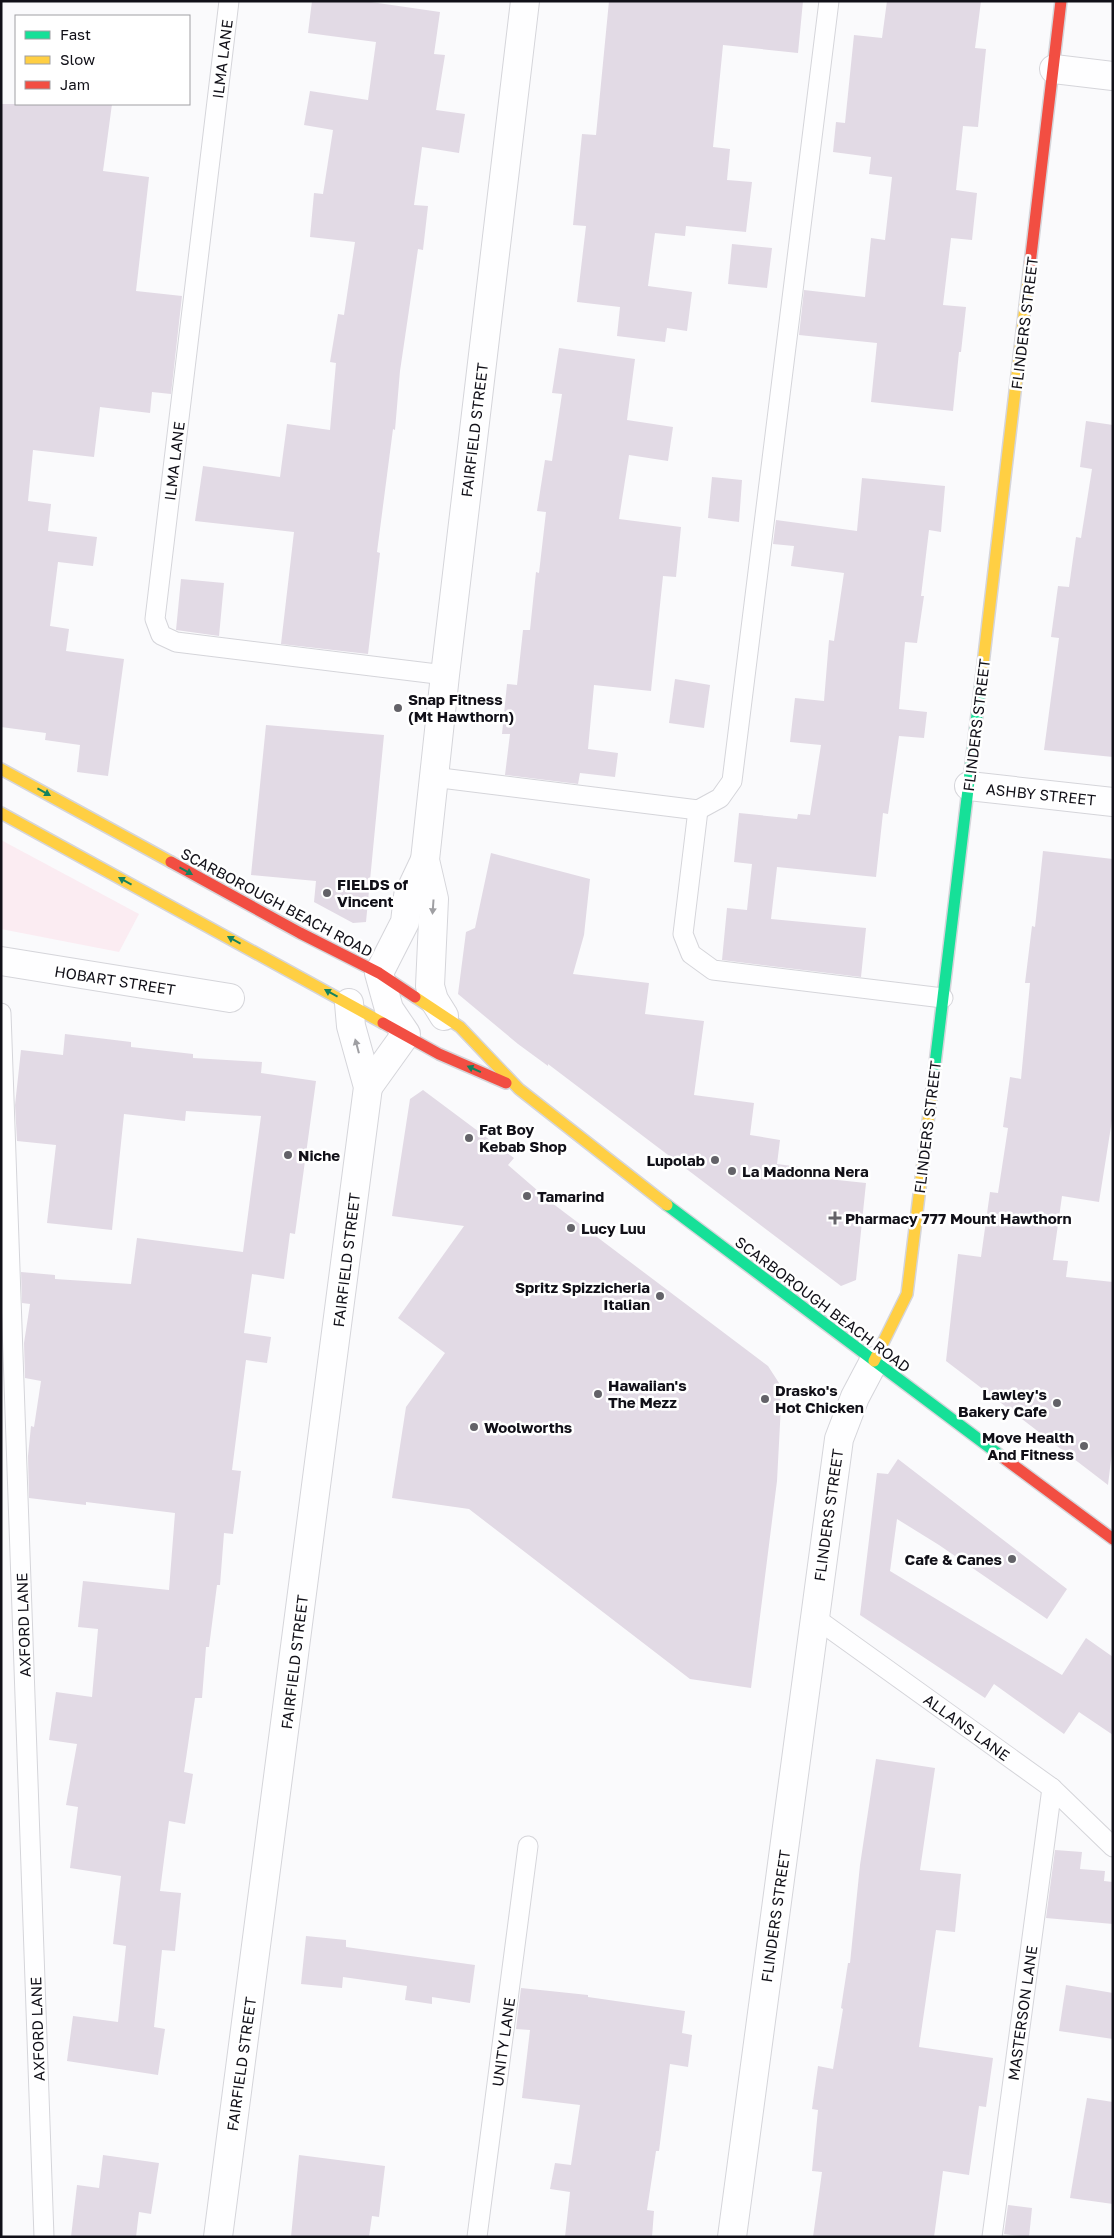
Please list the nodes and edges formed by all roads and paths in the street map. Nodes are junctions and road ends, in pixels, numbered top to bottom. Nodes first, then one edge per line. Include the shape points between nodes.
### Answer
1 (229, 1) edge
2 (526, 1) edge
3 (828, 1) edge
4 (1061, 1) edge
5 (1054, 69) junction
6 (1113, 76) edge
7 (445, 675) junction
8 (1, 769) edge
9 (433, 777) junction
10 (969, 786) junction
11 (1113, 802) edge
12 (698, 810) junction
13 (1, 813) edge
14 (425, 860) junction
15 (1, 961) edge
16 (379, 973) junction
17 (230, 998) dead end
18 (943, 998) junction
19 (349, 1003) junction
20 (1, 1012) edge
21 (444, 1016) junction
22 (406, 1034) junction
23 (368, 1087) junction
24 (519, 1088) junction
25 (874, 1361) junction
26 (1109, 1529) edge
27 (814, 1617) junction
28 (1052, 1788) junction
29 (528, 1846) dead end
30 (1113, 1847) edge
31 (44, 2237) edge
32 (218, 2237) edge
33 (477, 2237) edge
34 (732, 2237) edge
35 (992, 2237) edge

1 - 7 lane, ILMA LANE via 155,619 161,635 176,642
2 - 7 street, FAIRFIELD STREET
3 - 12 lane via 732,781 720,798
4 - 5 main road, FLINDERS STREET
5 - 6 street
5 - 10 main road, FLINDERS STREET
7 - 9 street, FAIRFIELD STREET
8 -> 16 main road, SCARBOROUGH BEACH ROAD
9 - 12 lane
9 - 14 street, FAIRFIELD STREET
10 - 11 street, ASHBY STREET
10 - 18 main road, FLINDERS STREET
12 - 18 lane via 684,934 691,954 713,970
19 -> 13 main road, SCARBOROUGH BEACH ROAD
14 - 16 street, FAIRFIELD STREET via 408,896 404,922
14 -> 21 street, FAIRFIELD STREET via 434,898 430,986
15 - 17 street, HOBART STREET
16 - 21 main road, SCARBOROUGH BEACH ROAD
16 - 22 street via 389,1008
18 - 25 main road, FLINDERS STREET via 907,1294
19 - 22 main road, SCARBOROUGH BEACH ROAD
23 -> 19 street, FAIRFIELD STREET
20 - 31 lane, AXFORD LANE
21 - 24 main road, SCARBOROUGH BEACH ROAD via 460,1027
22 - 23 street, FAIRFIELD STREET
24 -> 22 main road, SCARBOROUGH BEACH ROAD via 439,1054
23 - 32 street, FAIRFIELD STREET
24 - 25 main road, SCARBOROUGH BEACH ROAD
25 - 26 main road, SCARBOROUGH BEACH ROAD
25 - 27 street, FLINDERS STREET via 855,1397 839,1439
27 - 28 lane, ALLANS LANE
27 - 34 street, FLINDERS STREET
28 - 30 lane, ALLANS LANE
28 - 35 lane, MASTERSON LANE
29 - 33 lane, UNITY LANE

